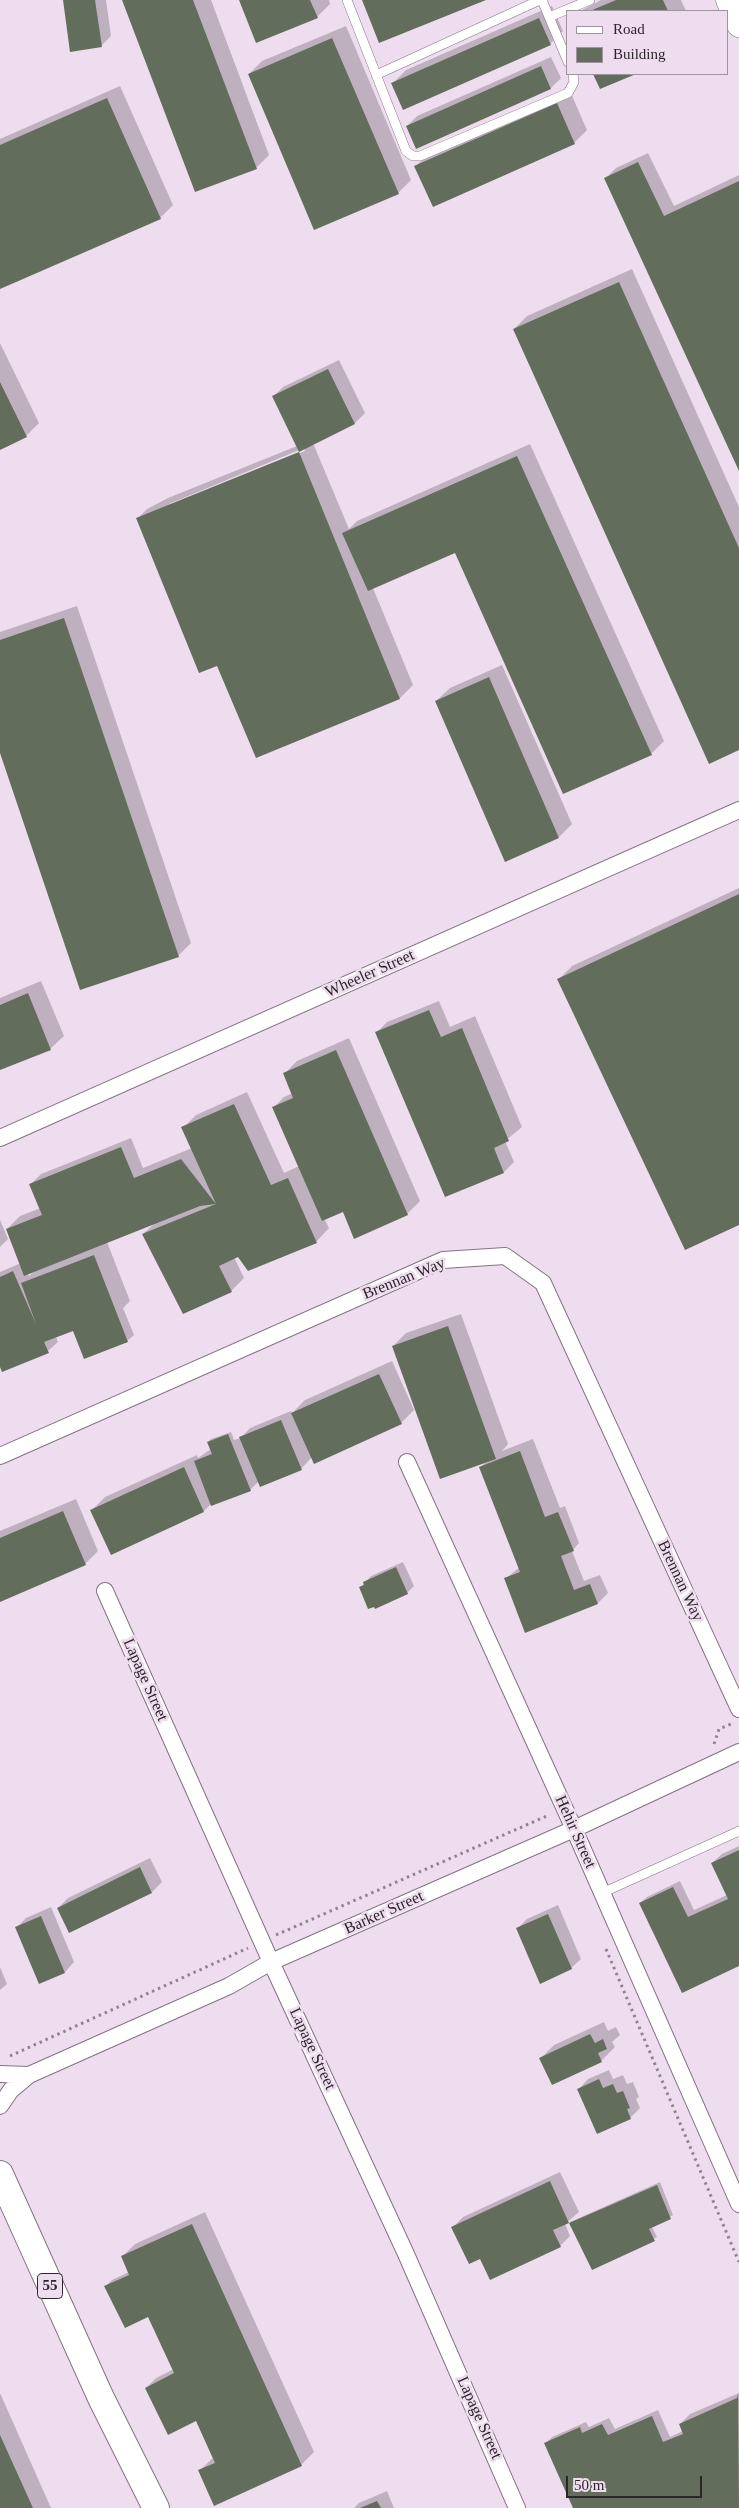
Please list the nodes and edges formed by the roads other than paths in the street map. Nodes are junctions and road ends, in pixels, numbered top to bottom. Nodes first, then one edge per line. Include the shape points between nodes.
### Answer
1 (346, 0) edge
2 (541, 0) edge
3 (590, 0) edge
4 (728, 0) edge
5 (549, 17) junction
6 (739, 25) edge
7 (566, 57) edge
8 (376, 75) junction
9 (572, 75) edge
10 (739, 810) edge
11 (0, 1138) edge
12 (0, 1456) edge
13 (407, 1462) dead end
14 (105, 1590) dead end
15 (739, 1708) edge
16 (739, 1752) edge
17 (574, 1829) junction
18 (739, 1831) edge
19 (602, 1893) junction
20 (271, 1962) junction
21 (0, 2074) edge
22 (30, 2075) junction
23 (0, 2106) edge
24 (0, 2174) edge
25 (739, 2204) edge
26 (101, 2398) junction
27 (142, 2508) edge
28 (156, 2508) edge
29 (517, 2508) edge

1 - 8 lane
2 - 5 lane
2 - 8 lane
3 - 5 lane
4 - 6 street
5 - 7 lane
8 - 9 lane via 406,151 420,156 568,92 574,82
10 - 11 street, Wheeler Street
12 - 15 street, Brennan Way via 443,1260 505,1256 543,1283
13 - 17 street, Hehir Street
14 - 20 street, Lapage Street
16 - 17 street, Barker Street
17 - 19 street, Hehir Street
17 - 20 street, Barker Street
18 - 19 lane
19 - 25 street, Hehir Street
20 - 22 street, Barker Street via 229,1986
20 - 29 street, Lapage Street via 414,2272
21 - 22 street, Barker Street
22 - 23 street, Barker Street via 11,2090
24 - 26 main road, 55
26 - 27 main road, 55
26 - 28 main road, 55

